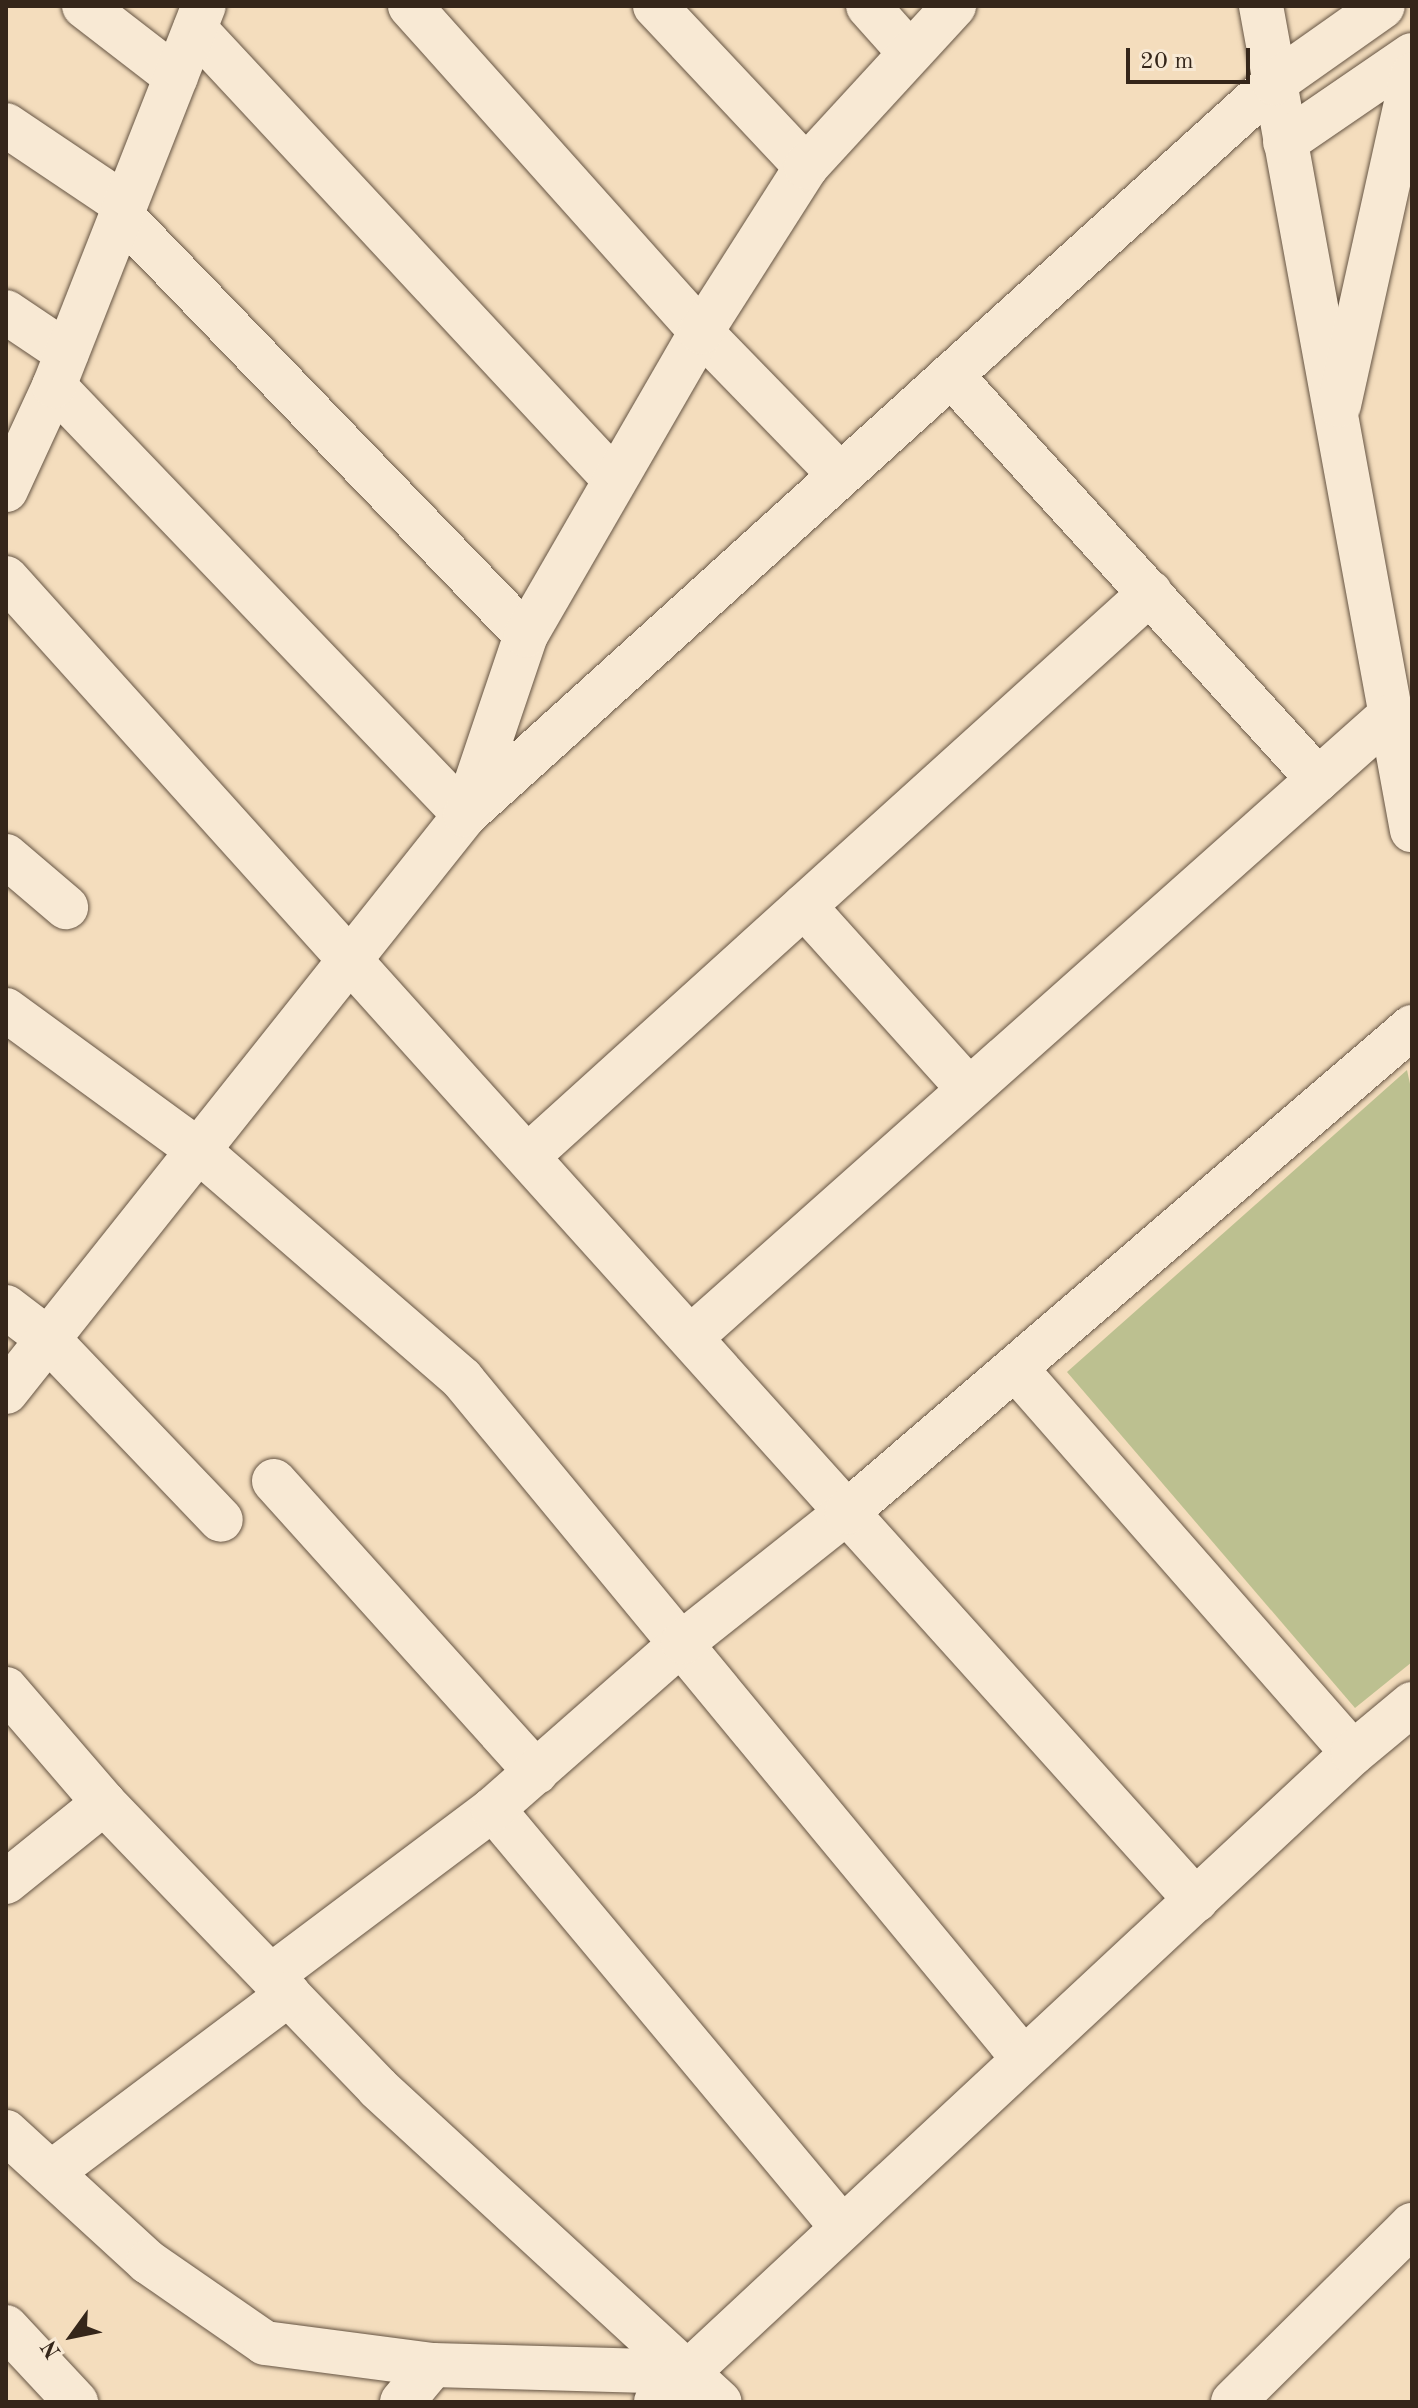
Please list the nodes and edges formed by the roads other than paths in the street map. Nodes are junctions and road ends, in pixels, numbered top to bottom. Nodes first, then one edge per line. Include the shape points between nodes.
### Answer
1 (84, 6) edge
2 (410, 6) edge
3 (655, 6) edge
4 (868, 6) edge
5 (954, 6) edge
6 (1261, 6) edge
7 (1383, 6) edge
8 (199, 17) edge
9 (910, 53) junction
10 (1412, 55) edge
11 (1412, 75) edge
12 (176, 77) junction
13 (1274, 83) junction
14 (6, 125) edge
15 (1285, 142) junction
16 (806, 167) junction
17 (123, 210) junction
18 (6, 312) edge
19 (701, 332) junction
20 (60, 369) junction
21 (951, 375) junction
22 (1334, 425) junction
23 (840, 475) junction
24 (613, 478) junction
25 (7, 485) edge
26 (6, 578) edge
27 (1150, 593) junction
28 (526, 635) junction
29 (1388, 717) junction
30 (1318, 779) junction
31 (465, 815) junction
32 (1412, 830) edge
33 (6, 856) edge
34 (804, 906) junction
35 (66, 907) dead end
36 (349, 958) junction
37 (6, 1010) edge
38 (1412, 1027) edge
39 (969, 1089) junction
40 (198, 1150) junction
41 (529, 1155) junction
42 (6, 1307) edge
43 (691, 1337) junction
44 (48, 1339) junction
45 (1015, 1368) junction
46 (6, 1392) edge
47 (274, 1481) dead end
48 (847, 1512) junction
49 (221, 1520) dead end
50 (683, 1642) junction
51 (6, 1689) edge
52 (1412, 1704) edge
53 (1353, 1753) junction
54 (536, 1772) junction
55 (104, 1803) junction
56 (493, 1809) junction
57 (6, 1882) edge
58 (1196, 1900) junction
59 (280, 1985) junction
60 (1023, 2058) junction
61 (6, 2132) edge
62 (52, 2172) junction
63 (1412, 2225) edge
64 (841, 2226) junction
65 (6, 2327) edge
66 (433, 2365) junction
67 (670, 2387) edge
68 (76, 2402) edge
69 (402, 2402) edge
70 (719, 2402) edge
71 (1233, 2402) edge

1 - 12 street
2 - 19 street
3 - 16 street
4 - 9 street
5 - 9 street
6 - 13 street
7 - 13 street
8 - 12 street
8 - 24 street
9 - 16 street
10 - 15 street
11 - 22 street
12 - 17 street
13 - 15 street
13 - 21 street
14 - 17 street
15 - 22 street
16 - 19 street
17 - 20 street
17 - 28 street
18 - 20 street
19 - 23 street
19 - 24 street
20 - 25 street
20 - 31 street
21 - 23 street
21 - 27 street
22 - 29 street
23 - 31 street
24 - 28 street
26 - 36 street
27 - 30 street
27 - 34 street
28 - 31 street
29 - 30 street
29 - 32 street
30 - 39 street
31 - 36 street
33 - 35 street
34 - 39 street
34 - 41 street
36 - 40 street
36 - 41 street
37 - 40 street
38 - 45 street
39 - 43 street
40 - 44 street
40 - 50 street via 462,1379
41 - 43 street
42 - 44 street
43 - 48 street
44 - 46 street
44 - 49 street
45 - 48 street
45 - 53 street
47 - 54 street
48 - 50 street
48 - 58 street
50 - 54 street
50 - 60 street
51 - 55 street
52 - 53 street
53 - 58 street
54 - 56 street
55 - 57 street
55 - 59 street
56 - 59 street
56 - 64 street
58 - 60 street
59 - 62 street
59 - 67 street
60 - 64 street
61 - 62 street
62 - 66 street via 148,2262 265,2343
63 - 71 street
64 - 67 street
65 - 68 street
66 - 67 street
66 - 69 street
67 - 70 street

